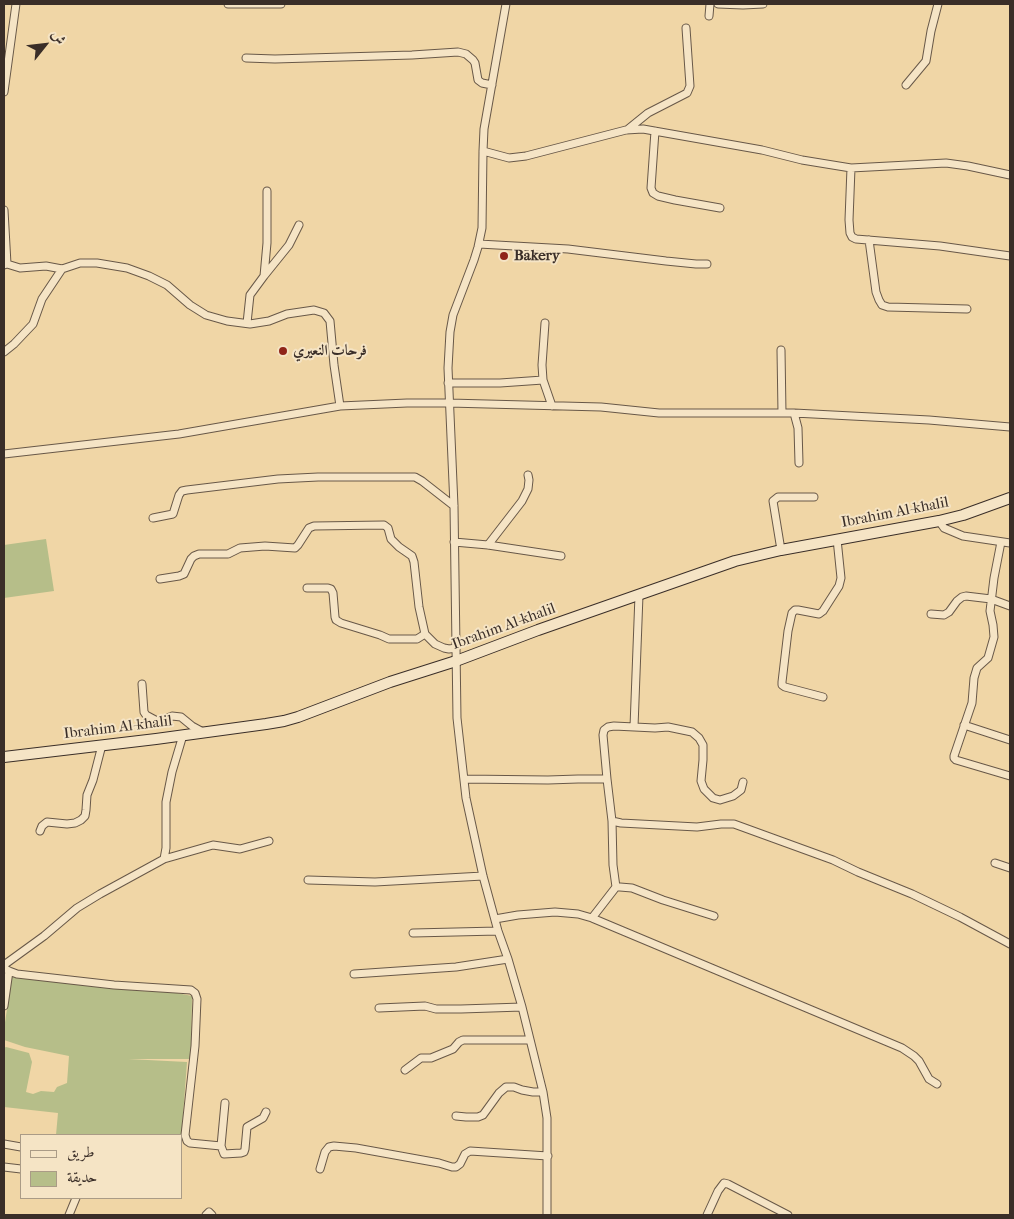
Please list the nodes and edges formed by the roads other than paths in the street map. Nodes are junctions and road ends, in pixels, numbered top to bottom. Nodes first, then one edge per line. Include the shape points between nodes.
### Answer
1 (16, 4) edge
2 (228, 4) edge
3 (280, 4) edge
4 (506, 4) edge
5 (710, 4) edge
6 (718, 4) edge
7 (763, 4) edge
8 (938, 4) edge
9 (709, 16) dead end
10 (686, 28) dead end
11 (246, 58) dead end
12 (492, 85) junction
13 (906, 86) dead end
14 (4, 92) edge
15 (626, 130) junction
16 (656, 132) junction
17 (483, 151) junction
18 (851, 168) junction
19 (1010, 175) edge
20 (267, 191) dead end
21 (720, 208) dead end
22 (4, 210) edge
23 (299, 225) dead end
24 (869, 240) junction
25 (479, 244) junction
26 (1010, 256) edge
27 (5, 264) edge
28 (707, 264) dead end
29 (62, 269) junction
30 (264, 276) junction
31 (967, 309) dead end
32 (247, 323) junction
33 (545, 323) dead end
34 (781, 350) dead end
35 (4, 352) edge
36 (544, 380) junction
37 (448, 383) junction
38 (449, 403) junction
39 (340, 406) junction
40 (552, 406) junction
41 (782, 412) junction
42 (794, 413) junction
43 (1010, 427) edge
44 (4, 454) edge
45 (799, 463) dead end
46 (528, 475) dead end
47 (814, 497) dead end
48 (1010, 498) edge
49 (454, 506) junction
50 (153, 518) dead end
51 (939, 520) junction
52 (838, 539) junction
53 (454, 542) junction
54 (1001, 542) junction
55 (1010, 543) edge
56 (488, 545) junction
57 (781, 550) junction
58 (561, 556) dead end
59 (160, 578) dead end
60 (308, 588) dead end
61 (639, 595) junction
62 (992, 599) junction
63 (1010, 606) edge
64 (931, 614) dead end
65 (425, 634) junction
66 (456, 648) junction
67 (456, 661) junction
68 (142, 684) dead end
69 (823, 697) dead end
70 (964, 725) junction
71 (634, 727) junction
72 (203, 732) junction
73 (183, 735) junction
74 (1010, 740) edge
75 (102, 745) junction
76 (4, 757) edge
77 (1010, 776) edge
78 (464, 779) junction
79 (607, 779) junction
80 (744, 782) dead end
81 (612, 821) junction
82 (40, 831) dead end
83 (269, 841) dead end
84 (164, 859) junction
85 (995, 863) dead end
86 (1010, 868) edge
87 (483, 876) junction
88 (308, 880) dead end
89 (616, 888) junction
90 (714, 916) dead end
91 (592, 918) junction
92 (495, 919) junction
93 (498, 931) junction
94 (414, 933) dead end
95 (1010, 944) edge
96 (508, 959) junction
97 (5, 968) edge
98 (354, 974) dead end
99 (4, 1006) edge
100 (522, 1007) junction
101 (379, 1008) dead end
102 (530, 1040) junction
103 (406, 1070) dead end
104 (937, 1084) dead end
105 (543, 1092) junction
106 (225, 1103) dead end
107 (266, 1112) dead end
108 (456, 1116) dead end
109 (4, 1144) edge
110 (20, 1146) edge
111 (221, 1146) junction
112 (548, 1156) junction
113 (4, 1167) edge
114 (20, 1169) edge
115 (320, 1169) dead end
116 (76, 1199) edge
117 (69, 1215) edge
118 (206, 1215) edge
119 (212, 1215) edge
120 (547, 1215) edge
121 (707, 1215) edge
122 (788, 1215) edge

1 - 14 street
2 - 3 street
4 - 12 street
5 - 9 street
6 - 7 street
8 - 13 street via 926,62
10 - 15 street via 690,86 687,93 648,113
11 - 12 street via 458,52 473,60 478,80
12 - 17 street
15 - 16 street
15 - 17 street via 526,156 509,158
16 - 18 street
16 - 21 street via 653,193
17 - 25 street
18 - 19 street via 946,163
18 - 24 street via 850,233 856,239
20 - 30 street
22 - 27 street
23 - 30 street via 289,245
24 - 26 street
24 - 31 street via 876,292 882,305
25 - 28 street via 568,248
25 - 37 street via 453,315
27 - 29 street via 20,268 46,266
29 - 32 street via 80,263 127,268 167,285 206,315
29 - 35 street via 42,299 33,324
30 - 32 street via 250,296
32 - 39 street via 314,310 324,313 330,321
33 - 36 street
34 - 41 street
36 - 37 street
36 - 40 street
37 - 38 street
38 - 39 street
38 - 40 street
38 - 49 street
39 - 44 street via 179,434
40 - 41 street via 659,413
41 - 42 street
42 - 43 street
42 - 45 street
46 - 56 street via 528,489 522,501
47 - 57 street via 778,497 773,501
48 - 51 street, Ibrahim Al-khalil
49 - 50 street via 415,477 318,477 182,491 173,514
49 - 53 street
51 - 52 street, Ibrahim Al-khalil
51 - 54 street via 944,528 963,536
52 - 57 street, Ibrahim Al-khalil
52 - 69 street via 839,586 823,612 815,614 795,610 792,613 782,682 785,687
53 - 56 street
53 - 66 street
54 - 55 street
54 - 62 street
56 - 58 street
57 - 61 street, Ibrahim Al-khalil via 735,561
59 - 65 street via 184,574 191,559 199,554 224,554 240,548 265,546 294,548 314,526 384,525 391,539 412,556
60 - 65 street via 331,589 334,617 341,623 389,639 417,639
61 - 67 street, Ibrahim Al-khalil
61 - 71 street
62 - 63 street
62 - 64 street via 966,596 957,601 950,612
62 - 70 street via 990,611 994,637 988,658 976,668 972,703
65 - 66 street via 435,644
66 - 67 street
67 - 72 street, Ibrahim Al-khalil via 298,717
67 - 78 street
68 - 72 street via 146,715 159,722 181,716
70 - 74 street
70 - 77 street via 954,758
71 - 79 street via 614,726 604,730
71 - 80 street via 686,730 699,738 703,745 701,781 713,798 720,800 734,796
72 - 73 street, Ibrahim Al-khalil
73 - 75 street, Ibrahim Al-khalil
73 - 84 street via 166,802
75 - 76 street, Ibrahim Al-khalil
75 - 82 street via 84,816 68,824 46,822
78 - 79 street
78 - 87 street
79 - 81 street
81 - 89 street
81 - 95 street via 697,827 734,824 833,860 912,894
83 - 84 street via 240,849 213,845
84 - 97 street via 78,908
85 - 86 street
87 - 88 street via 375,882
87 - 92 street
89 - 90 street via 632,888
89 - 91 street
91 - 92 street via 555,912
91 - 104 street via 902,1048 919,1061 929,1078
92 - 93 street
93 - 94 street
93 - 96 street
96 - 98 street via 456,967
96 - 100 street
97 - 99 street
97 - 111 street via 17,974 193,991 197,999 195,1046 185,1138 190,1143
100 - 101 street via 462,1010 425,1006
100 - 102 street
102 - 103 street via 463,1040 453,1049 431,1058 421,1058
102 - 105 street
105 - 108 street via 506,1087 483,1115
105 - 112 street
106 - 111 street
107 - 111 street via 263,1118 247,1127 244,1152 224,1154
109 - 110 street
112 - 115 street via 470,1151 460,1164 452,1167 334,1146 325,1152
112 - 120 street
113 - 114 street
116 - 117 street
118 - 119 street via 209,1212
121 - 122 street via 724,1183

